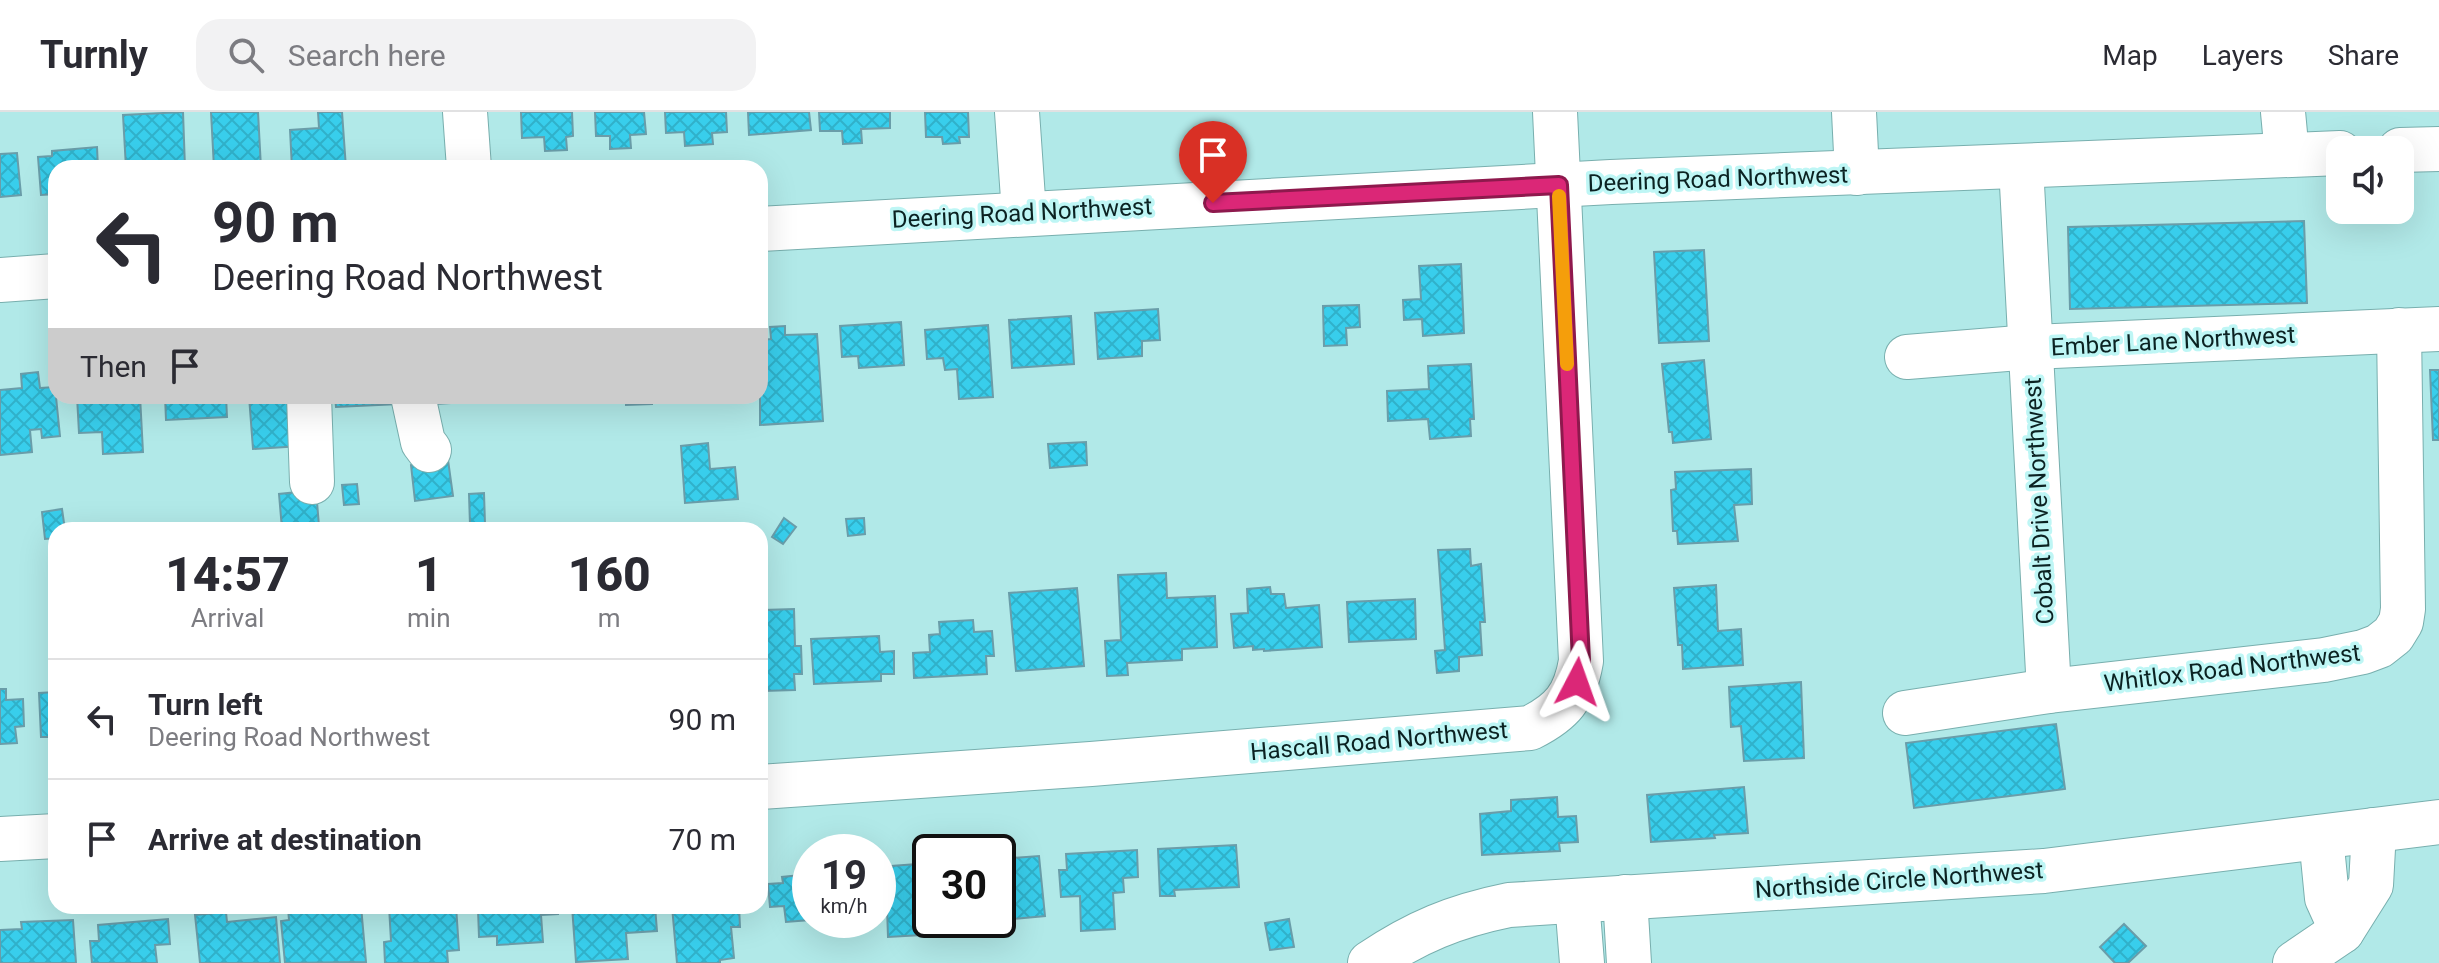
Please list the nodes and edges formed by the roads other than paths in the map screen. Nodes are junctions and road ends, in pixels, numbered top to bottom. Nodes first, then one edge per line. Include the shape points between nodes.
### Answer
1 (465, 112) edge
2 (1017, 112) edge
3 (1555, 112) edge
4 (1854, 112) edge
5 (2283, 112) edge
6 (2439, 149) edge
7 (2414, 150) edge
8 (2326, 154) edge
9 (2287, 155) junction
10 (468, 160) edge
11 (2021, 166) junction
12 (1857, 173) junction
13 (1559, 185) junction
14 (1024, 213) junction
15 (768, 229) edge
16 (48, 277) edge
17 (0, 280) edge
18 (2419, 330) edge
19 (2031, 347) junction
20 (1907, 357) dead end
21 (309, 404) edge
22 (415, 404) edge
23 (429, 450) dead end
24 (312, 482) dead end
25 (2049, 691) junction
26 (1905, 713) dead end
27 (768, 786) edge
28 (2439, 822) edge
29 (2374, 830) junction
30 (48, 836) edge
31 (2321, 837) junction
32 (0, 839) edge
33 (1625, 897) junction
34 (1577, 901) junction
35 (2342, 931) junction
36 (1370, 963) edge
37 (1582, 963) edge
38 (1629, 963) edge
39 (2295, 963) edge

1 - 10 street
2 - 14 street
3 - 13 street, Hascall Road Northwest
4 - 12 street
5 - 9 street
6 - 7 street
8 - 9 street, Deering Road Northwest
9 - 11 street, Deering Road Northwest
11 - 12 street, Deering Road Northwest
11 - 19 street, Cobalt Drive Northwest
12 - 13 street, Deering Road Northwest
13 - 14 street, Deering Road Northwest
13 - 27 street, Hascall Road Northwest via 1581,661 1567,702 1551,718 1515,730
14 - 15 street, Deering Road Northwest
16 - 17 street
18 - 19 street, Ember Lane Northwest
18 - 25 street, Whitlox Road Northwest via 2403,609 2393,635 2363,652 2324,660
19 - 20 street, Ember Lane Northwest
19 - 25 street, Cobalt Drive Northwest
21 - 24 street
22 - 23 street
25 - 26 street, Whitlox Road Northwest
28 - 29 street, Northside Circle Northwest
29 - 31 street, Northside Circle Northwest
29 - 35 street via 2371,885
30 - 32 street
31 - 33 street, Northside Circle Northwest via 2044,871
31 - 35 street via 2327,898
33 - 34 street, Northside Circle Northwest
33 - 38 street
34 - 36 street, Northside Circle Northwest via 1471,913 1423,931
34 - 37 street
35 - 39 street

